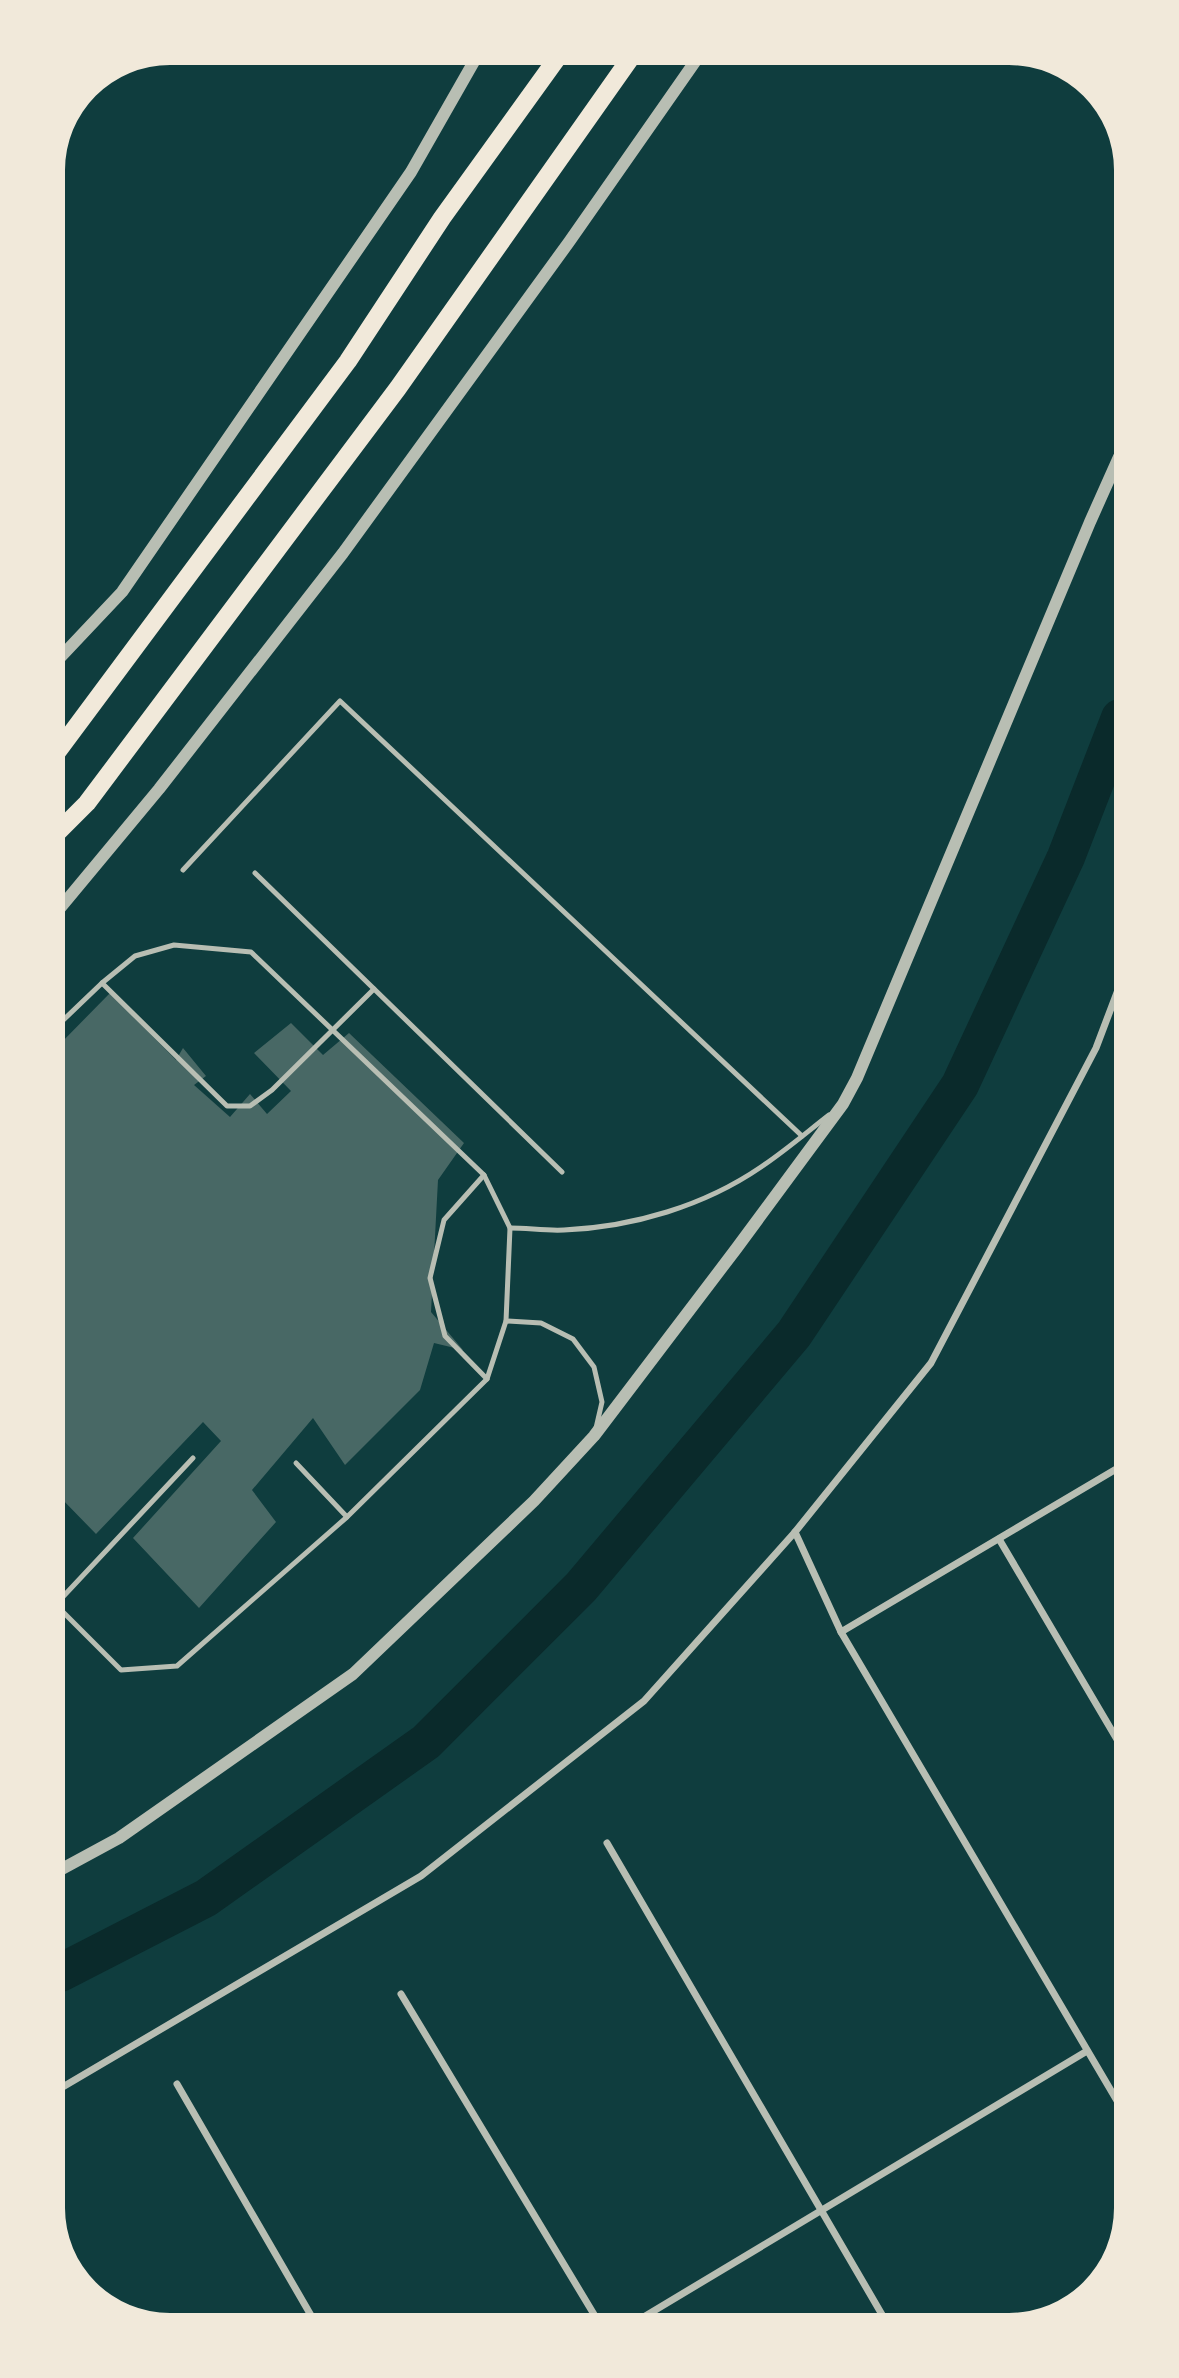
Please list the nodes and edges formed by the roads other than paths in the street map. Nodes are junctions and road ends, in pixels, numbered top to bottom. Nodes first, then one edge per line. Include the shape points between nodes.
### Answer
1 (472, 65) edge
2 (552, 65) edge
3 (626, 65) edge
4 (693, 65) edge
5 (1114, 468) edge
6 (65, 652) edge
7 (65, 742) edge
8 (65, 825) edge
9 (183, 870) dead end
10 (255, 873) dead end
11 (65, 902) edge
12 (102, 983) junction
13 (374, 989) junction
14 (1114, 1000) edge
15 (65, 1018) edge
16 (333, 1031) junction
17 (843, 1104) junction
18 (802, 1136) junction
19 (562, 1172) dead end
20 (484, 1175) junction
21 (510, 1228) junction
22 (506, 1321) junction
23 (487, 1379) junction
24 (594, 1436) junction
25 (194, 1458) dead end
26 (296, 1463) dead end
27 (1114, 1470) edge
28 (347, 1517) junction
29 (795, 1532) junction
30 (999, 1539) junction
31 (65, 1595) edge
32 (65, 1614) edge
33 (841, 1632) junction
34 (1114, 1734) edge
35 (607, 1843) dead end
36 (65, 1867) edge
37 (401, 1994) dead end
38 (1087, 2050) junction
39 (177, 2084) dead end
40 (65, 2086) edge
41 (1114, 2096) edge
42 (821, 2210) junction
43 (310, 2313) edge
44 (593, 2313) edge
45 (650, 2313) edge
46 (881, 2313) edge

1 - 6 street via 411,172 122,592
2 - 7 main road via 442,218 348,361
3 - 8 main road via 398,388 87,803
4 - 11 street via 343,554
5 - 17 street
9 - 18 lane via 340,701
10 - 13 lane
12 - 15 lane
12 - 16 lane via 135,956 174,945 251,952
12 - 16 lane via 227,1106 250,1106
13 - 16 lane
13 - 19 lane
14 - 29 street via 1096,1048 930,1363
16 - 20 lane
17 - 18 lane
17 - 24 street
18 - 21 lane via 761,1168 666,1213 615,1225
20 - 21 lane
20 - 23 lane via 444,1220 430,1278 445,1336
21 - 22 lane
22 - 23 lane
22 - 24 lane via 541,1323 573,1339 594,1367 601,1402
23 - 28 lane
24 - 36 street via 534,1501 353,1674 119,1838
25 - 31 lane
26 - 28 lane
27 - 30 street
28 - 32 lane via 177,1666 121,1670
29 - 33 street
29 - 40 street via 644,1701 421,1876
30 - 33 street
30 - 34 street
33 - 38 street
35 - 42 street
37 - 44 street
38 - 41 street
38 - 42 street
39 - 43 street
42 - 45 street
42 - 46 street

